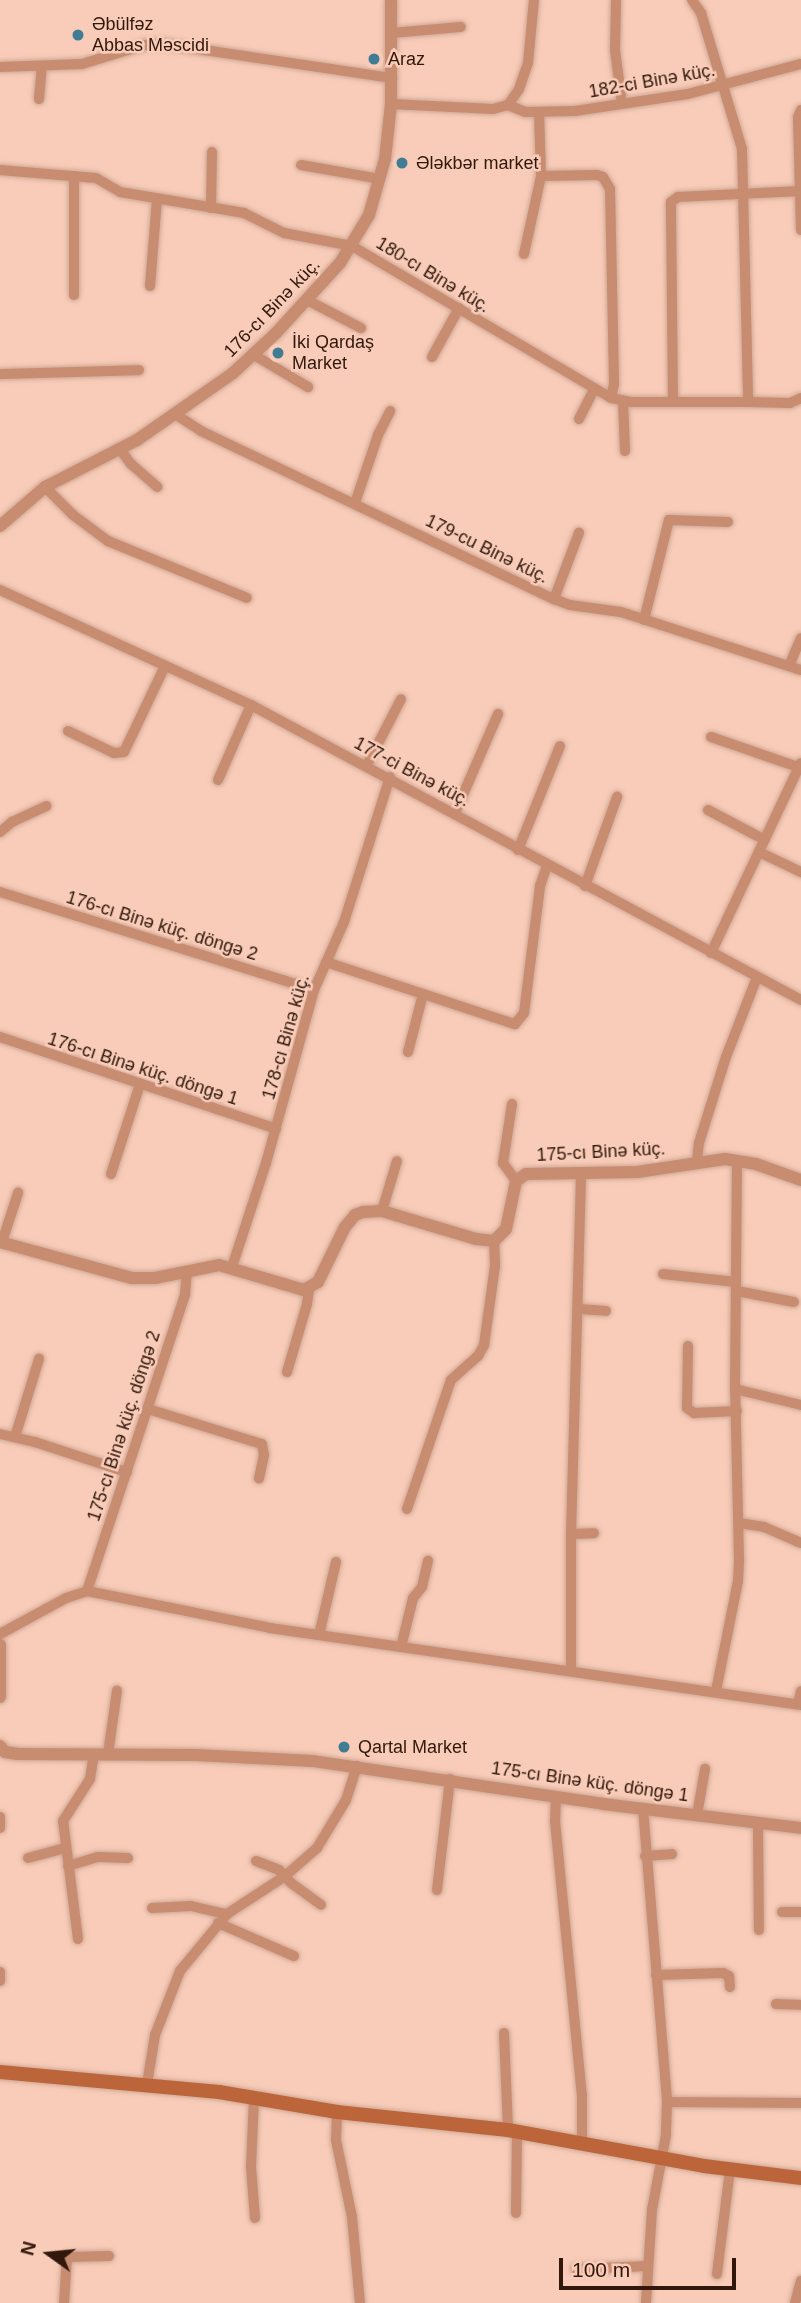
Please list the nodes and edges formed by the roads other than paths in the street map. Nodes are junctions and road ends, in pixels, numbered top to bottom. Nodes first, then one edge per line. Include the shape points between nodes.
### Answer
1 (391, 0) edge
2 (534, 0) edge
3 (616, 0) edge
4 (697, 1) edge
5 (461, 27) dead end
6 (391, 33) junction
7 (801, 64) edge
8 (42, 66) junction
9 (0, 67) edge
10 (392, 78) junction
11 (722, 85) junction
12 (39, 99) dead end
13 (391, 104) junction
14 (622, 104) junction
15 (508, 105) junction
16 (801, 110) edge
17 (540, 113) junction
18 (212, 152) dead end
19 (301, 165) dead end
20 (0, 170) edge
21 (74, 176) junction
22 (541, 176) junction
23 (380, 179) junction
24 (800, 191) edge
25 (745, 195) junction
26 (158, 199) junction
27 (211, 208) junction
28 (801, 230) edge
29 (352, 246) junction
30 (524, 254) dead end
31 (150, 286) dead end
32 (74, 295) dead end
33 (307, 300) junction
34 (459, 308) junction
35 (361, 328) dead end
36 (254, 355) junction
37 (432, 357) dead end
38 (139, 370) dead end
39 (0, 374) edge
40 (308, 387) dead end
41 (594, 390) junction
42 (611, 398) junction
43 (801, 398) edge
44 (623, 401) junction
45 (673, 402) junction
46 (748, 402) junction
47 (390, 411) dead end
48 (175, 414) junction
49 (579, 419) dead end
50 (120, 449) junction
51 (625, 451) dead end
52 (46, 487) junction
53 (157, 487) dead end
54 (355, 503) junction
55 (727, 522) dead end
56 (0, 526) edge
57 (579, 533) dead end
58 (0, 590) edge
59 (247, 598) dead end
60 (554, 599) junction
61 (644, 620) junction
62 (801, 638) edge
63 (165, 666) junction
64 (789, 666) junction
65 (801, 670) edge
66 (401, 699) dead end
67 (251, 705) junction
68 (498, 714) dead end
69 (68, 731) dead end
70 (711, 737) dead end
71 (560, 746) dead end
72 (367, 765) junction
73 (800, 766) edge
74 (390, 778) junction
75 (218, 780) dead end
76 (617, 797) dead end
77 (46, 806) dead end
78 (708, 810) dead end
79 (455, 813) junction
80 (0, 832) edge
81 (765, 840) junction
82 (519, 850) junction
83 (759, 852) junction
84 (547, 866) junction
85 (801, 872) edge
86 (585, 886) junction
87 (0, 892) edge
88 (711, 953) junction
89 (326, 962) junction
90 (757, 977) junction
91 (314, 990) junction
92 (423, 994) junction
93 (801, 1000) edge
94 (0, 1037) edge
95 (408, 1052) dead end
96 (140, 1084) junction
97 (512, 1104) dead end
98 (276, 1129) junction
99 (737, 1160) junction
100 (397, 1161) dead end
101 (697, 1161) junction
102 (581, 1173) junction
103 (111, 1174) dead end
104 (801, 1180) edge
105 (516, 1181) junction
106 (18, 1193) dead end
107 (382, 1211) junction
108 (494, 1241) junction
109 (1, 1242) edge
110 (232, 1268) junction
111 (187, 1271) junction
112 (663, 1274) dead end
113 (736, 1287) junction
114 (309, 1289) junction
115 (794, 1302) dead end
116 (579, 1309) junction
117 (606, 1311) dead end
118 (688, 1346) dead end
119 (39, 1359) dead end
120 (287, 1372) dead end
121 (735, 1389) junction
122 (801, 1405) edge
123 (148, 1409) junction
124 (737, 1411) junction
125 (0, 1434) edge
126 (15, 1437) junction
127 (127, 1472) junction
128 (259, 1478) dead end
129 (407, 1509) dead end
130 (738, 1523) junction
131 (594, 1533) dead end
132 (571, 1534) junction
133 (801, 1543) edge
134 (428, 1561) dead end
135 (336, 1562) dead end
136 (87, 1591) junction
137 (0, 1634) edge
138 (319, 1635) junction
139 (0, 1645) edge
140 (401, 1647) junction
141 (571, 1670) junction
142 (117, 1691) dead end
143 (716, 1691) junction
144 (801, 1691) edge
145 (0, 1698) edge
146 (799, 1705) edge
147 (1, 1748) edge
148 (101, 1754) junction
149 (357, 1766) junction
150 (705, 1769) dead end
151 (450, 1779) junction
152 (556, 1796) junction
153 (643, 1808) junction
154 (697, 1815) junction
155 (0, 1816) edge
156 (758, 1824) junction
157 (0, 1828) edge
158 (801, 1828) edge
159 (65, 1848) junction
160 (672, 1854) dead end
161 (645, 1856) junction
162 (28, 1858) dead end
163 (128, 1858) dead end
164 (256, 1861) dead end
165 (68, 1866) junction
166 (285, 1876) junction
167 (437, 1890) dead end
168 (321, 1905) dead end
169 (152, 1908) dead end
170 (782, 1912) dead end
171 (801, 1912) edge
172 (227, 1914) junction
173 (218, 1923) junction
174 (759, 1930) dead end
175 (78, 1939) dead end
176 (294, 1956) dead end
177 (0, 1972) edge
178 (656, 1975) junction
179 (0, 1980) edge
180 (730, 1987) dead end
181 (776, 2004) dead end
182 (801, 2005) edge
183 (504, 2033) dead end
184 (0, 2072) edge
185 (147, 2084) junction
186 (254, 2098) junction
187 (667, 2102) junction
188 (801, 2103) edge
189 (337, 2112) junction
190 (512, 2131) junction
191 (582, 2144) junction
192 (663, 2158) junction
193 (730, 2169) junction
194 (801, 2178) edge
195 (516, 2213) dead end
196 (255, 2218) dead end
197 (109, 2256) dead end
198 (648, 2266) junction
199 (576, 2269) dead end
200 (717, 2274) dead end
201 (801, 2281) edge
202 (64, 2303) edge
203 (360, 2303) edge
204 (646, 2303) edge
205 (795, 2303) edge

1 - 6 street, 176-cı Binə küç.
2 - 15 street via 528,63
3 - 14 street via 615,50
4 - 11 street
5 - 6 street
6 - 10 street, 176-cı Binə küç.
7 - 11 street, 182-ci Binə küç.
8 - 9 street
8 - 10 street via 82,64 164,44
8 - 12 street
10 - 13 street, 176-cı Binə küç.
11 - 14 street, 182-ci Binə küç.
11 - 25 street via 742,149
13 - 15 street, 182-ci Binə küç. via 493,109
13 - 23 street, 176-cı Binə küç.
14 - 17 street, 182-ci Binə küç.
15 - 17 street, 182-ci Binə küç.
16 - 24 street
17 - 22 street
18 - 27 street
19 - 23 street
20 - 21 street, 180-cı Binə küç.
21 - 26 street, 180-cı Binə küç. via 102,179 120,192
21 - 32 street
22 - 30 street
22 - 42 street via 597,175 608,183 614,340
23 - 29 street, 176-cı Binə küç. via 369,215
24 - 25 street
24 - 28 street
25 - 45 street via 678,197 671,202
25 - 46 street
26 - 27 street, 180-cı Binə küç.
26 - 31 street
27 - 29 street, 180-cı Binə küç. via 254,216 292,235
29 - 33 street, 176-cı Binə küç.
29 - 34 street, 180-cı Binə küç.
33 - 35 street
33 - 36 street, 176-cı Binə küç.
34 - 37 street
34 - 41 street, 180-cı Binə küç.
36 - 40 street
36 - 48 street, 176-cı Binə küç.
38 - 39 street
41 - 42 street, 180-cı Binə küç.
41 - 49 street
42 - 44 street, 180-cı Binə küç.
43 - 46 street, 180-cı Binə küç.
44 - 45 street, 180-cı Binə küç.
44 - 51 street
45 - 46 street, 180-cı Binə küç.
47 - 54 street
48 - 50 street, 176-cı Binə küç.
48 - 54 street, 179-cu Binə küç. via 201,431
50 - 52 street, 176-cı Binə küç.
50 - 53 street
52 - 56 street, 176-cı Binə küç.
52 - 59 street via 108,541
54 - 60 street, 179-cu Binə küç.
55 - 61 street via 669,520
57 - 60 street
58 - 63 street, 177-ci Binə küç.
60 - 61 street, 179-cu Binə küç.
61 - 64 street, 179-cu Binə küç.
62 - 64 street
63 - 67 street, 177-ci Binə küç.
63 - 69 street via 124,752 114,753
64 - 65 street, 179-cu Binə küç.
66 - 72 street
67 - 72 street, 177-ci Binə küç.
67 - 75 street
68 - 79 street
70 - 73 street
71 - 82 street
72 - 74 street, 177-ci Binə küç.
73 - 81 street
74 - 79 street, 177-ci Binə küç.
74 - 89 street, 178-cı Binə küç. via 344,922
76 - 86 street
77 - 80 street
78 - 81 street
79 - 82 street, 177-ci Binə küç.
81 - 83 street
82 - 84 street, 177-ci Binə küç.
83 - 85 street
83 - 88 street
84 - 86 street, 177-ci Binə küç.
84 - 92 street via 520,1021 508,1024
86 - 88 street, 177-ci Binə küç.
87 - 91 street, 176-cı Binə küç. döngə 2
88 - 90 street, 177-ci Binə küç.
89 - 91 street, 178-cı Binə küç.
89 - 92 street
90 - 93 street, 177-ci Binə küç.
90 - 101 street via 726,1057
91 - 98 street, 178-cı Binə küç.
92 - 95 street
94 - 96 street, 176-cı Binə küç. döngə 1
96 - 98 street, 176-cı Binə küç. döngə 1
96 - 103 street
97 - 105 street via 503,1163
98 - 110 street, 178-cı Binə küç.
99 - 101 street, 175-cı Binə küç.
99 - 104 street, 175-cı Binə küç.
99 - 113 street
100 - 107 street
101 - 102 street, 175-cı Binə küç. via 637,1172
102 - 105 street, 175-cı Binə küç. via 526,1174
102 - 116 street
105 - 108 street, 175-cı Binə küç. via 506,1229
106 - 109 street
107 - 108 street
107 - 114 street via 363,1212 350,1220 325,1272
108 - 129 street via 484,1345 450,1380
109 - 111 street via 132,1278
110 - 111 street
110 - 114 street
111 - 123 street, 175-cı Binə küç. döngə 2 via 185,1294
112 - 113 street
113 - 115 street
113 - 121 street
114 - 120 street
116 - 117 street
116 - 132 street
118 - 124 street via 687,1408 694,1413
119 - 126 street
121 - 122 street
121 - 124 street
123 - 127 street, 175-cı Binə küç. döngə 2
123 - 128 street via 262,1444
124 - 130 street
125 - 126 street
126 - 127 street
127 - 136 street, 175-cı Binə küç. döngə 2
130 - 133 street via 775,1531
130 - 143 street via 738,1581
131 - 132 street
132 - 141 street
134 - 140 street
135 - 138 street
136 - 137 street
136 - 138 street
138 - 140 street
139 - 145 street
140 - 141 street
141 - 143 street
142 - 148 street
143 - 146 street
144 - 146 street
147 - 148 street, 175-cı Binə küç. döngə 1 via 18,1754
148 - 149 street, 175-cı Binə küç. döngə 1 via 287,1758
148 - 159 street via 63,1821
149 - 151 street, 175-cı Binə küç. döngə 1
149 - 166 street via 329,1832
150 - 154 street
151 - 152 street, 175-cı Binə küç. döngə 1
151 - 167 street
152 - 153 street, 175-cı Binə küç. döngə 1
152 - 191 street via 582,2095
153 - 154 street, 175-cı Binə küç. döngə 1
153 - 161 street
154 - 156 street, 175-cı Binə küç. döngə 1
155 - 157 street
156 - 158 street, 175-cı Binə küç. döngə 1
156 - 174 street
159 - 162 street
159 - 165 street
160 - 161 street
161 - 178 street
163 - 165 street via 98,1857
164 - 166 street
165 - 175 street
166 - 168 street
166 - 172 street
169 - 172 street via 191,1906
170 - 171 street
172 - 173 street
173 - 176 street
173 - 185 street via 193,1951 173,1986 155,2035
177 - 179 street
178 - 180 street via 723,1973 729,1976
178 - 187 street
181 - 182 street
183 - 190 street
184 - 185 main road
185 - 186 main road
186 - 189 main road
186 - 196 street via 251,2168
187 - 188 street
187 - 192 street
189 - 190 main road
189 - 203 street
190 - 191 main road
190 - 195 street
191 - 192 main road
192 - 193 main road
192 - 198 street via 652,2210
193 - 194 main road
193 - 200 street
197 - 202 street via 67,2257
198 - 199 street
198 - 204 street
201 - 205 street

